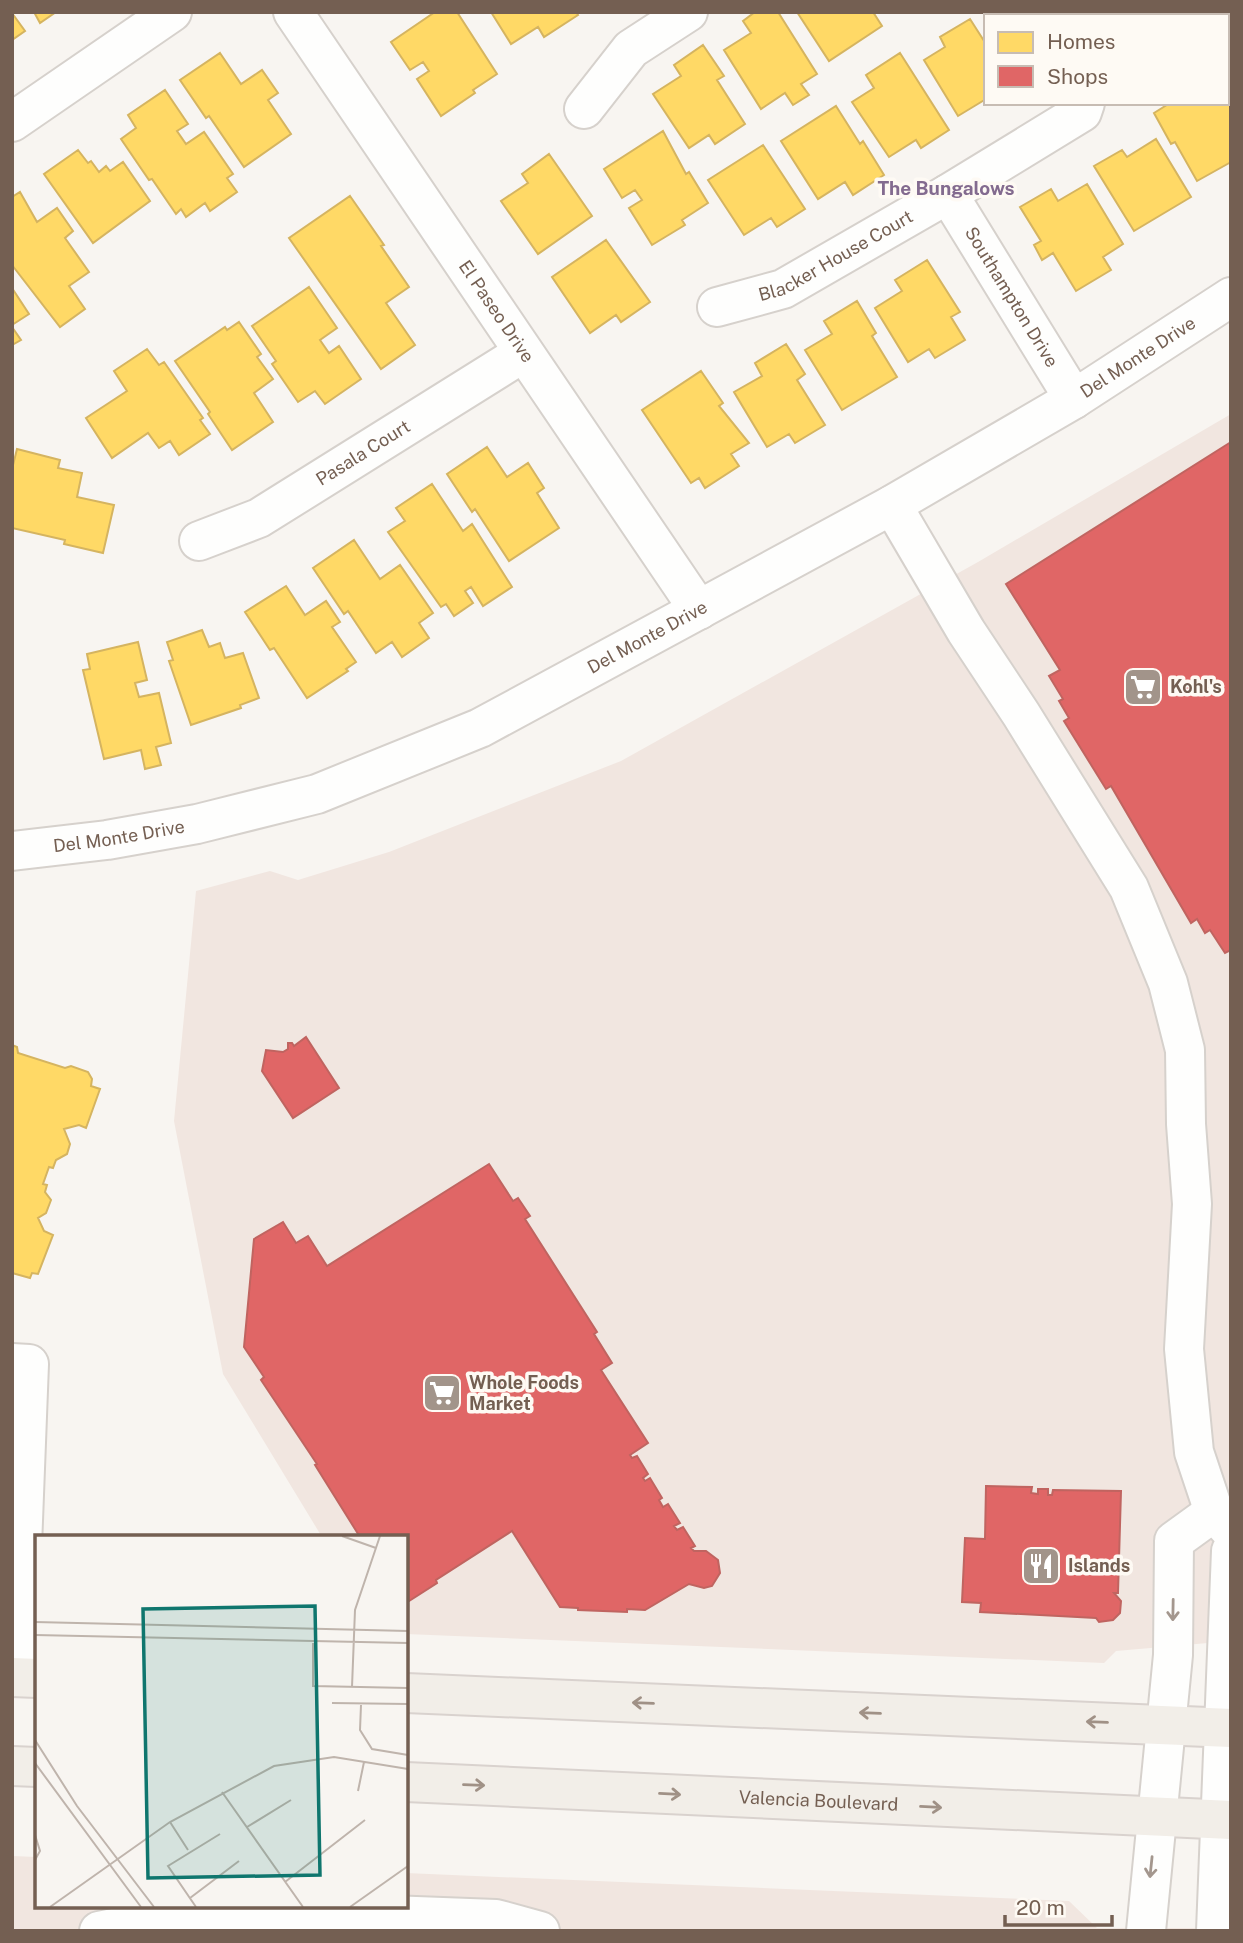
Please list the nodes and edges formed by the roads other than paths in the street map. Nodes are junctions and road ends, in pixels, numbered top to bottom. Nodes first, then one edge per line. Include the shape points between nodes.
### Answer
1 (172, 12) edge
2 (293, 12) edge
3 (688, 12) edge
4 (1084, 105) edge
5 (584, 109) dead end
6 (12, 122) edge
7 (948, 194) junction
8 (1231, 298) edge
9 (718, 307) dead end
10 (523, 353) junction
11 (1074, 399) junction
12 (892, 505) junction
13 (199, 541) dead end
14 (699, 610) junction
15 (12, 851) edge
16 (12, 1363) edge
17 (1222, 1521) edge
18 (1231, 1551) edge
19 (17, 1591) edge
20 (22, 1677) edge
21 (408, 1693) edge
22 (1166, 1726) junction
23 (1227, 1728) edge
24 (12, 1766) edge
25 (35, 1767) edge
26 (408, 1783) edge
27 (1156, 1817) junction
28 (1225, 1820) edge
29 (499, 1925) edge
30 (99, 1931) edge
31 (540, 1931) edge
32 (1146, 1931) edge
33 (1216, 1931) edge

1 - 6 street
2 - 10 street, El Paseo Drive
3 - 5 street via 631,49
4 - 7 street, Blacker House Court via 1082,112
7 - 9 street, Blacker House Court via 782,289
7 - 11 street, Southampton Drive
8 - 11 street, Del Monte Drive
10 - 13 street, Pasala Court via 259,518
10 - 14 street, El Paseo Drive
11 - 12 street, Del Monte Drive
12 - 14 street, Del Monte Drive
12 - 17 street via 1129,888 1168,983 1185,1050 1192,1204 1184,1349 1194,1452
14 - 15 street, Del Monte Drive via 480,728 317,794 197,824
16 - 19 street via 29,1364
17 -> 22 street via 1174,1541 1173,1655
18 - 23 street
19 - 20 street
22 -> 21 main road
22 - 23 main road
22 - 27 street
23 - 28 street
24 - 25 main road
26 -> 27 main road, Valencia Boulevard
27 - 28 main road, Valencia Boulevard
27 -> 32 street
28 - 33 street
29 - 30 street via 282,1911 180,1915
29 - 31 street

